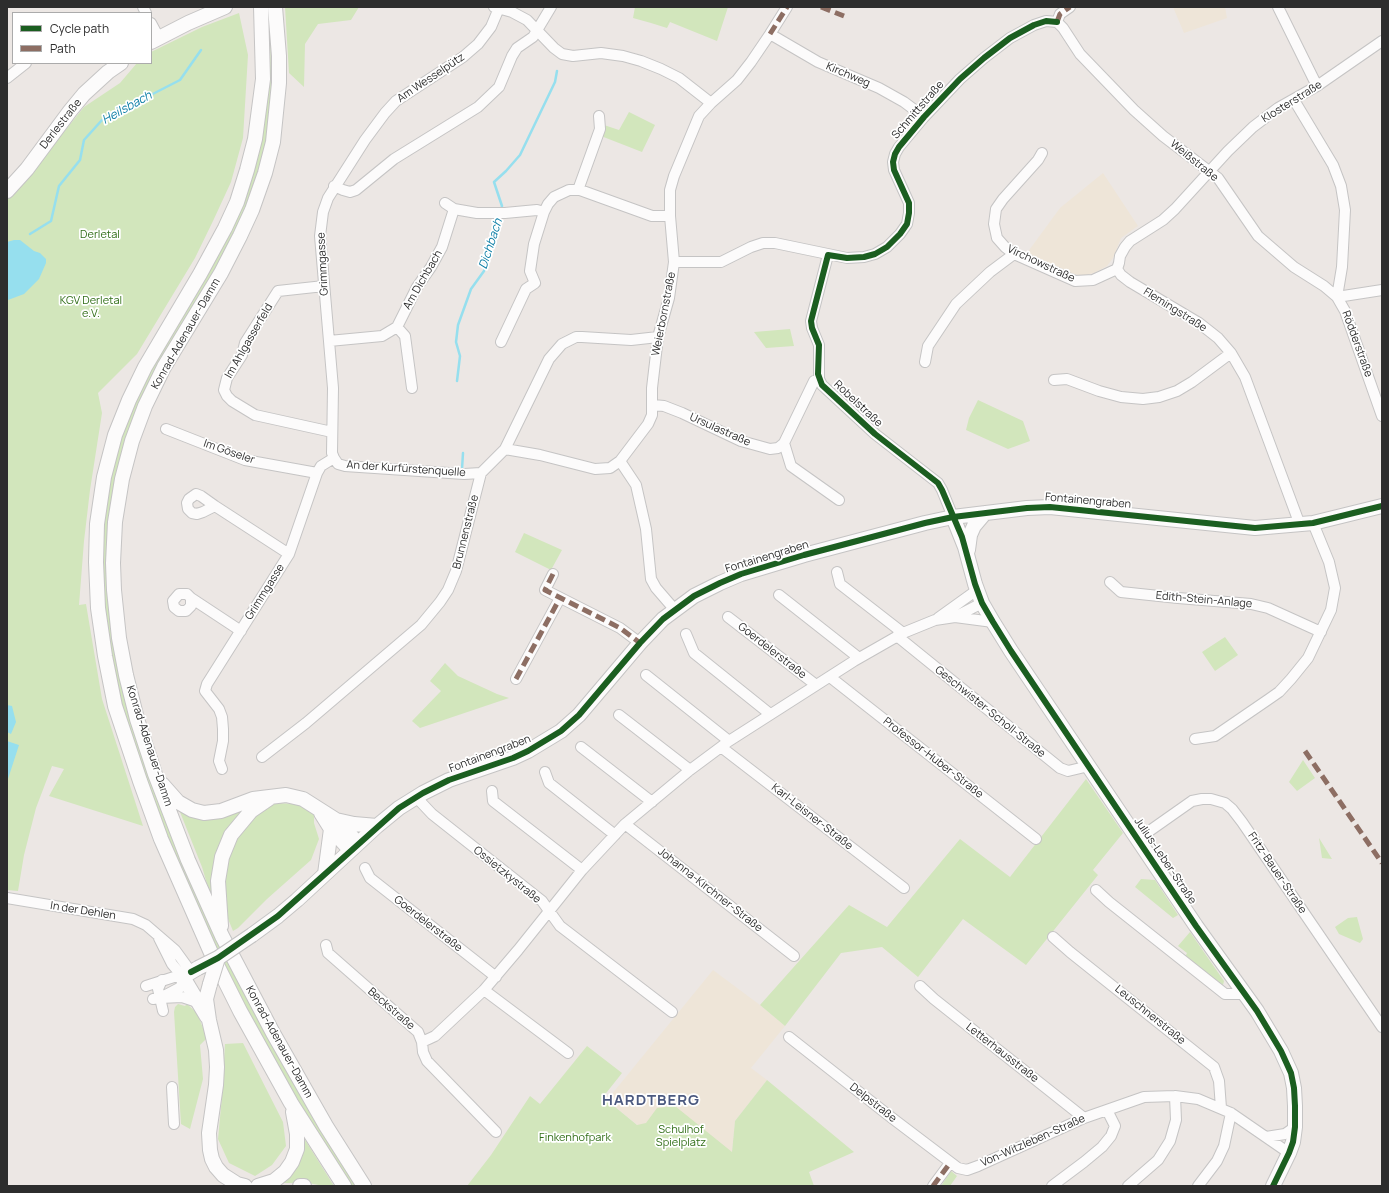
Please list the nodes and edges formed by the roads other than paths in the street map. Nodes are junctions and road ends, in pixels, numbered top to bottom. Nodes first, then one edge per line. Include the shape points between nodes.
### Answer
1 (225, 7) edge
2 (261, 7) edge
3 (275, 7) edge
4 (551, 7) edge
5 (787, 7) edge
6 (1070, 7) edge
7 (1278, 7) edge
8 (496, 8) edge
9 (1057, 22) junction
10 (152, 27) edge
11 (538, 30) junction
12 (770, 34) junction
13 (155, 40) edge
14 (1382, 41) edge
15 (25, 64) edge
16 (120, 64) edge
17 (7, 78) edge
18 (1317, 86) junction
19 (1294, 100) junction
20 (711, 103) junction
21 (599, 116) dead end
22 (924, 117) junction
23 (1042, 153) dead end
24 (1209, 171) junction
25 (334, 186) junction
26 (7, 190) edge
27 (578, 190) junction
28 (444, 203) dead end
29 (454, 209) junction
30 (544, 212) junction
31 (670, 216) junction
32 (1014, 254) junction
33 (828, 255) junction
34 (674, 262) junction
35 (1118, 269) junction
36 (324, 286) junction
37 (1382, 290) edge
38 (1337, 297) junction
39 (397, 327) junction
40 (658, 337) junction
41 (329, 341) junction
42 (501, 342) dead end
43 (1230, 353) junction
44 (925, 362) dead end
45 (819, 379) junction
46 (1054, 380) dead end
47 (412, 388) dead end
48 (653, 405) junction
49 (1382, 416) edge
50 (166, 429) dead end
51 (332, 432) junction
52 (784, 443) junction
53 (505, 449) junction
54 (334, 458) junction
55 (620, 461) junction
56 (317, 473) junction
57 (481, 473) junction
58 (839, 500) dead end
59 (215, 506) dead end
60 (1382, 506) edge
61 (985, 513) junction
62 (953, 517) junction
63 (925, 523) junction
64 (1307, 524) junction
65 (950, 531) junction
66 (289, 554) junction
67 (968, 557) junction
68 (837, 572) dead end
69 (553, 574) dead end
70 (1110, 582) dead end
71 (779, 595) dead end
72 (980, 596) junction
73 (191, 598) dead end
74 (560, 598) junction
75 (675, 610) junction
76 (728, 617) dead end
77 (955, 617) junction
78 (935, 620) junction
79 (993, 622) junction
80 (240, 630) junction
81 (1321, 632) junction
82 (686, 634) dead end
83 (900, 635) junction
84 (640, 643) junction
85 (859, 658) junction
86 (646, 675) dead end
87 (830, 677) junction
88 (516, 679) dead end
89 (816, 685) junction
90 (770, 714) junction
91 (619, 715) dead end
92 (1195, 739) dead end
93 (725, 744) junction
94 (582, 747) dead end
95 (262, 757) dead end
96 (1089, 766) junction
97 (222, 769) dead end
98 (690, 770) junction
99 (545, 772) dead end
100 (155, 774) junction
101 (492, 791) dead end
102 (271, 797) junction
103 (416, 798) junction
104 (652, 802) junction
105 (625, 824) junction
106 (333, 825) junction
107 (377, 826) junction
108 (615, 835) junction
109 (1036, 839) dead end
110 (1138, 839) junction
111 (354, 847) junction
112 (365, 868) dead end
113 (582, 870) junction
114 (325, 874) junction
115 (904, 888) dead end
116 (1096, 890) dead end
117 (7, 898) edge
118 (549, 910) junction
119 (222, 936) junction
120 (1054, 937) dead end
121 (326, 944) dead end
122 (794, 956) dead end
123 (218, 958) junction
124 (191, 972) junction
125 (496, 977) junction
126 (162, 980) junction
127 (920, 986) dead end
128 (147, 987) dead end
129 (484, 990) junction
130 (1244, 994) junction
131 (156, 1000) junction
132 (202, 1001) junction
133 (163, 1011) dead end
134 (672, 1012) dead end
135 (1382, 1027) edge
136 (789, 1037) dead end
137 (422, 1042) junction
138 (568, 1054) dead end
139 (172, 1087) dead end
140 (1175, 1096) junction
141 (291, 1103) junction
142 (1221, 1108) junction
143 (1107, 1110) junction
144 (1231, 1113) junction
145 (1084, 1118) junction
146 (174, 1124) dead end
147 (1295, 1126) junction
148 (496, 1132) dead end
149 (1266, 1137) junction
150 (1289, 1153) junction
151 (954, 1165) junction
152 (245, 1186) edge
153 (258, 1186) edge
154 (300, 1186) edge
155 (304, 1186) edge
156 (344, 1186) edge
157 (364, 1186) edge
158 (933, 1186) edge
159 (1052, 1186) edge
160 (1128, 1186) edge
161 (1198, 1186) edge
162 (1273, 1186) edge

1 - 13 main road
2 - 141 main road, Konrad-Adenauer-Damm via 263,79 255,139 247,170 225,228 129,400 104,477 96,562 98,608 105,656 115,706 140,782 163,844 212,955
3 - 100 main road, Konrad-Adenauer-Damm via 279,83 273,142 265,173 252,210 221,273 164,367 145,406 132,441 118,503 113,563 119,638 137,719
4 - 11 street
5 - 12 street, Weierbornstraße
6 - 9 street via 1060,14
7 - 18 street
8 - 11 street via 512,12
8 - 25 street, Am Wesselpütz via 491,27 478,44 463,57 396,101 385,113
9 - 22 street, Schmittstraße via 1046,21 1010,38 960,79
9 - 24 street, Weißstraße via 1080,54 1134,110
10 - 13 street
11 - 20 street via 562,54 615,54 636,60 679,78
11 - 25 street via 533,37 517,48 499,88 478,107 394,159 356,190 350,192
12 - 20 street, Weierbornstraße via 737,80
12 - 22 street, Kirchweg via 818,62 879,88
14 - 18 street, Klosterstraße
15 - 17 street
16 - 26 main road, Derlestraße via 84,94 27,169
18 - 19 street, Klosterstraße
19 - 24 street, Klosterstraße via 1278,108 1253,127
19 - 38 street via 1333,165 1341,186 1345,210 1342,267
20 - 31 street, Weierbornstraße via 699,116 674,176 670,190
21 - 27 street via 600,130
22 - 33 street, Schmittstraße via 894,154 894,170 909,203 907,224 900,234 875,254 847,258
23 - 32 street, Virchowstraße via 996,209 994,230 997,238
24 - 35 street via 1163,220 1130,241 1120,256
24 - 38 street, Weißstraße via 1218,178 1258,236 1294,267
25 - 36 street, Grimmgasse via 323,212 320,236
27 - 30 street via 559,194 548,204
27 - 31 street via 652,216
28 - 29 street
29 - 30 street via 477,213 537,210
29 - 39 street, Am Dichbach via 442,248 410,298
30 - 42 street via 534,244 530,271 535,283 526,289
31 - 34 street, Weierbornstraße
32 - 35 street, Virchowstraße via 1075,281 1093,280
32 - 44 street via 990,272 956,304 928,346
33 - 34 street, Schmittstraße via 775,243 751,247 721,262
33 - 45 street, Robelstraße via 811,321 819,345
34 - 40 street, Weierbornstraße via 669,298
35 - 43 street, Flemingstraße via 1130,282 1200,323 1218,338
36 - 41 street, Grimmgasse
36 - 51 street, Im Ahlgasserfeld via 278,291 245,343 242,355 227,378 224,390 232,401 255,415
37 - 38 street
38 - 49 street, Rödderstraße via 1345,311
39 - 41 street via 382,336
39 - 47 street via 405,336
40 - 48 street, Weierbornstraße via 652,388
40 - 53 street via 631,340 576,337 562,344 550,359
41 - 51 street, Grimmgasse via 333,388
43 - 46 street via 1187,385 1159,397 1122,397 1099,392 1067,379
43 - 64 street, Flemingstraße via 1245,376
45 - 52 street via 814,381
45 - 62 street, Robelstraße via 822,385 875,434 938,483
48 - 52 street, Ursulastraße via 664,406 741,440 770,449 778,448
48 - 55 street, Weierbornstraße via 648,424
50 - 56 street, Im Göseler via 245,460
51 - 54 street, Grimmgasse
52 - 58 street via 791,466
53 - 55 street via 595,469 610,468
53 - 57 street
54 - 56 street, Grimmgasse via 321,466
54 - 57 street, An der Kurfürstenquelle via 338,464 345,466
55 - 75 street via 636,485 646,529 651,579
56 - 66 street, Grimmgasse
57 - 95 street, Brunnenstraße via 456,571 440,602 421,624 306,723
59 - 66 street, Grimmgasse
60 - 64 main road, Fontainengraben
61 - 62 main road, Fontainengraben
61 - 64 main road, Fontainengraben via 1050,507 1252,528
61 - 67 main road, Julius-Leber-Straße via 974,526 970,536
62 - 63 main road, Fontainengraben
62 - 65 main road
62 - 67 main road, Julius-Leber-Straße
63 - 65 main road via 939,525
63 - 75 main road, Fontainengraben via 741,574 694,596
64 - 81 street via 1329,562 1334,588 1331,610
65 - 67 main road, Julius-Leber-Straße
66 - 80 street, Grimmgasse
67 - 72 main road, Julius-Leber-Straße
68 - 83 street via 840,584
69 - 74 street via 545,590
70 - 81 street, Edith-Stein-Anlage via 1121,592 1251,604 1274,610
71 - 85 street
72 - 77 street, Goerdelerstraße
72 - 78 street, Goerdelerstraße
72 - 79 main road, Julius-Leber-Straße
73 - 80 street, Grimmgasse
74 - 84 street via 620,628
74 - 88 street
75 - 84 main road, Fontainengraben
76 - 89 street, Goerdelerstraße
77 - 78 street, Goerdelerstraße
77 - 79 street, Goerdelerstraße
78 - 83 street, Goerdelerstraße
79 - 96 main road, Julius-Leber-Straße
80 - 97 street, Grimmgasse via 205,691 219,709 222,718 224,729 219,761
81 - 92 street via 1308,658 1279,692 1214,736
82 - 90 street via 694,653
83 - 85 street, Goerdelerstraße
83 - 96 street, Geschwister-Scholl-Straße via 1060,768 1068,771
84 - 103 main road, Fontainengraben via 579,715 561,731 523,753 450,780
85 - 87 street, Goerdelerstraße
86 - 93 street
87 - 89 street, Goerdelerstraße
87 - 109 street, Professor-Huber-Straße
89 - 90 street, Goerdelerstraße
90 - 93 street, Goerdelerstraße
91 - 98 street
93 - 98 street, Goerdelerstraße
93 - 115 street, Karl-Leisner-Straße
94 - 104 street
96 - 110 main road, Julius-Leber-Straße
98 - 104 street, Goerdelerstraße
99 - 108 street via 549,783
100 - 102 main road via 178,802 204,813 220,811 253,799
100 - 119 main road, Konrad-Adenauer-Damm via 188,860
101 - 113 street via 493,801
102 - 106 main road via 286,795 303,799 320,811
102 - 119 main road via 251,811 231,835 222,857 218,881
103 - 107 main road, Fontainengraben
103 - 118 street, Ossietzkystraße via 432,814 542,901
104 - 105 street, Goerdelerstraße
105 - 108 street, Goerdelerstraße
105 - 122 street, Johanna-Kirchner-Straße
106 - 107 main road
106 - 111 main road
106 - 114 main road
107 - 111 main road, Fontainengraben
108 - 113 street, Goerdelerstraße
110 - 130 main road, Julius-Leber-Straße
110 - 135 street, Fritz-Bauer-Straße via 1192,801 1211,799 1225,803 1242,822
111 - 114 main road, Fontainengraben
112 - 125 street, Goerdelerstraße via 370,878
113 - 118 street, Goerdelerstraße
114 - 123 main road, Fontainengraben, bridge via 278,916
116 - 130 street via 1225,994
117 - 124 street, In der Dehlen via 133,919 156,933 172,964
118 - 125 street, Goerdelerstraße
118 - 134 street, Ossietzkystraße via 560,926
119 - 157 main road, Konrad-Adenauer-Damm via 326,1126
120 - 142 street, Leuschnerstraße via 1214,1067 1219,1081
121 - 137 street, Beckstraße via 328,953 418,1032
123 - 124 main road, Fontainengraben, bridge
123 - 132 main road, bridge
124 - 126 street, Fontainengraben
124 - 131 street, Fontainengraben via 181,987
124 - 132 main road via 193,992
125 - 129 street, Goerdelerstraße
126 - 128 street, Fontainengraben
126 - 131 street
127 - 145 street, Letterhausstraße
129 - 137 street, Goerdelerstraße via 435,1036
129 - 138 street
130 - 147 main road, Julius-Leber-Straße via 1281,1051 1291,1073
131 - 132 street via 182,998
131 - 133 street
132 - 152 main road via 216,1050 216,1085 208,1133 212,1159 223,1175
136 - 151 street, Delpstraße
137 - 148 street, Beckstraße via 427,1061
139 - 146 street
140 - 142 street, Von-Witzleben-Straße via 1198,1099
140 - 143 street, Von-Witzleben-Straße via 1144,1097
140 - 160 street via 1176,1120 1170,1141 1158,1160
141 - 153 main road via 297,1134 297,1149 292,1162 274,1181
141 - 156 main road, Konrad-Adenauer-Damm
142 - 144 street, Von-Witzleben-Straße
143 - 145 street, Von-Witzleben-Straße
143 - 159 street via 1114,1126 1111,1136 1102,1147
144 - 149 street, Von-Witzleben-Straße
144 - 161 street via 1224,1146 1217,1161
145 - 151 street, Von-Witzleben-Straße via 967,1170
147 - 149 street via 1285,1134
147 - 150 main road, Julius-Leber-Straße
149 - 150 street, Von-Witzleben-Straße
150 - 162 main road, Julius-Leber-Straße
151 - 158 street
154 - 155 main road

